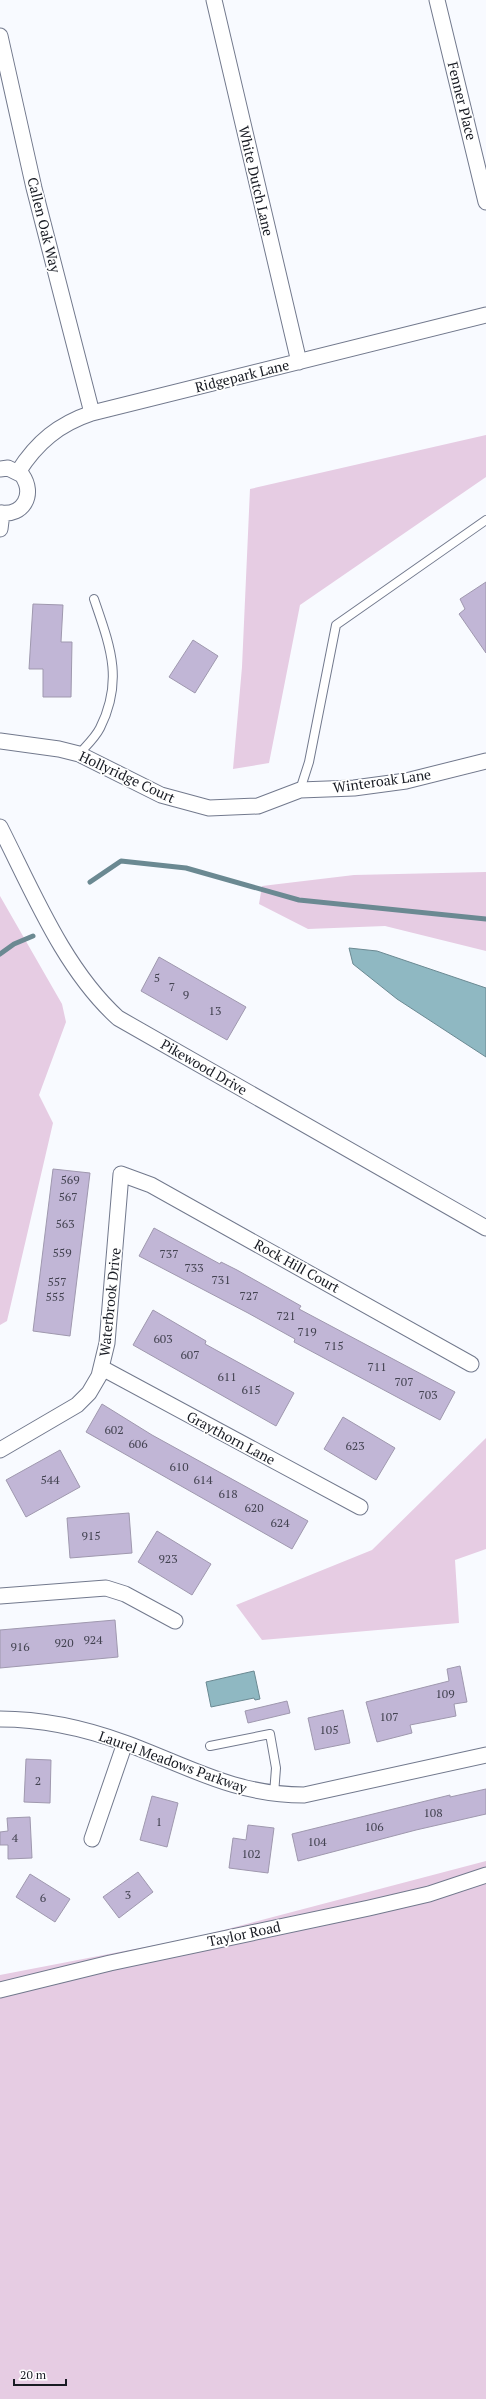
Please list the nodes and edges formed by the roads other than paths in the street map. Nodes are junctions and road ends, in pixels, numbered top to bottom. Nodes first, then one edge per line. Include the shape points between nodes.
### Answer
1 (214, 0) edge
2 (437, 0) edge
3 (0, 36) edge
4 (486, 202) edge
5 (486, 315) edge
6 (299, 362) junction
7 (92, 413) junction
8 (0, 469) edge
9 (18, 472) junction
10 (1, 513) edge
11 (486, 520) edge
12 (0, 529) edge
13 (94, 599) dead end
14 (0, 740) edge
15 (79, 754) junction
16 (486, 761) edge
17 (300, 790) junction
18 (0, 828) edge
19 (121, 1174) joint
20 (486, 1228) edge
21 (471, 1364) dead end
22 (102, 1368) junction
23 (0, 1450) edge
24 (360, 1507) dead end
25 (0, 1596) edge
26 (175, 1620) dead end
27 (0, 1719) edge
28 (125, 1743) junction
29 (210, 1746) dead end
30 (486, 1755) edge
31 (274, 1794) junction
32 (92, 1839) dead end
33 (486, 1875) edge
34 (0, 1990) edge

1 - 6 street, White Dutch Lane
2 - 4 street, Fenner Place
3 - 7 street, Callen Oak Way via 34,188
5 - 6 street, Ridgepark Lane
6 - 7 street, Ridgepark Lane
7 - 9 street, Ridgepark Lane via 70,420 32,450
8 - 9 street via 8,468
9 - 10 street via 26,481 28,497 20,509 13,513
10 - 12 street
11 - 17 lane via 336,625 309,762
13 - 15 lane via 111,650 114,686 100,729
14 - 15 street, Hollyridge Court
15 - 17 street, Hollyridge Court via 161,795 209,808 234,809 258,806
16 - 17 street, Winteroak Lane via 406,780 354,788
18 - 20 street, Pikewood Drive via 77,972 98,1000 118,1018
19 - 21 street, Rock Hill Court via 151,1185
19 - 22 street, Waterbrook Drive via 108,1343
22 - 23 street, Waterbrook Drive via 89,1392 77,1405
22 - 24 street, Graythorn Lane
25 - 26 street via 106,1588 125,1594
27 - 28 street, Laurel Meadows Parkway via 59,1724
28 - 31 street, Laurel Meadows Parkway via 220,1782
28 - 32 street
29 - 31 lane via 270,1734 276,1768
30 - 31 street, Laurel Meadows Parkway via 304,1795
33 - 34 street, Taylor Road via 430,1894 376,1907 133,1958

